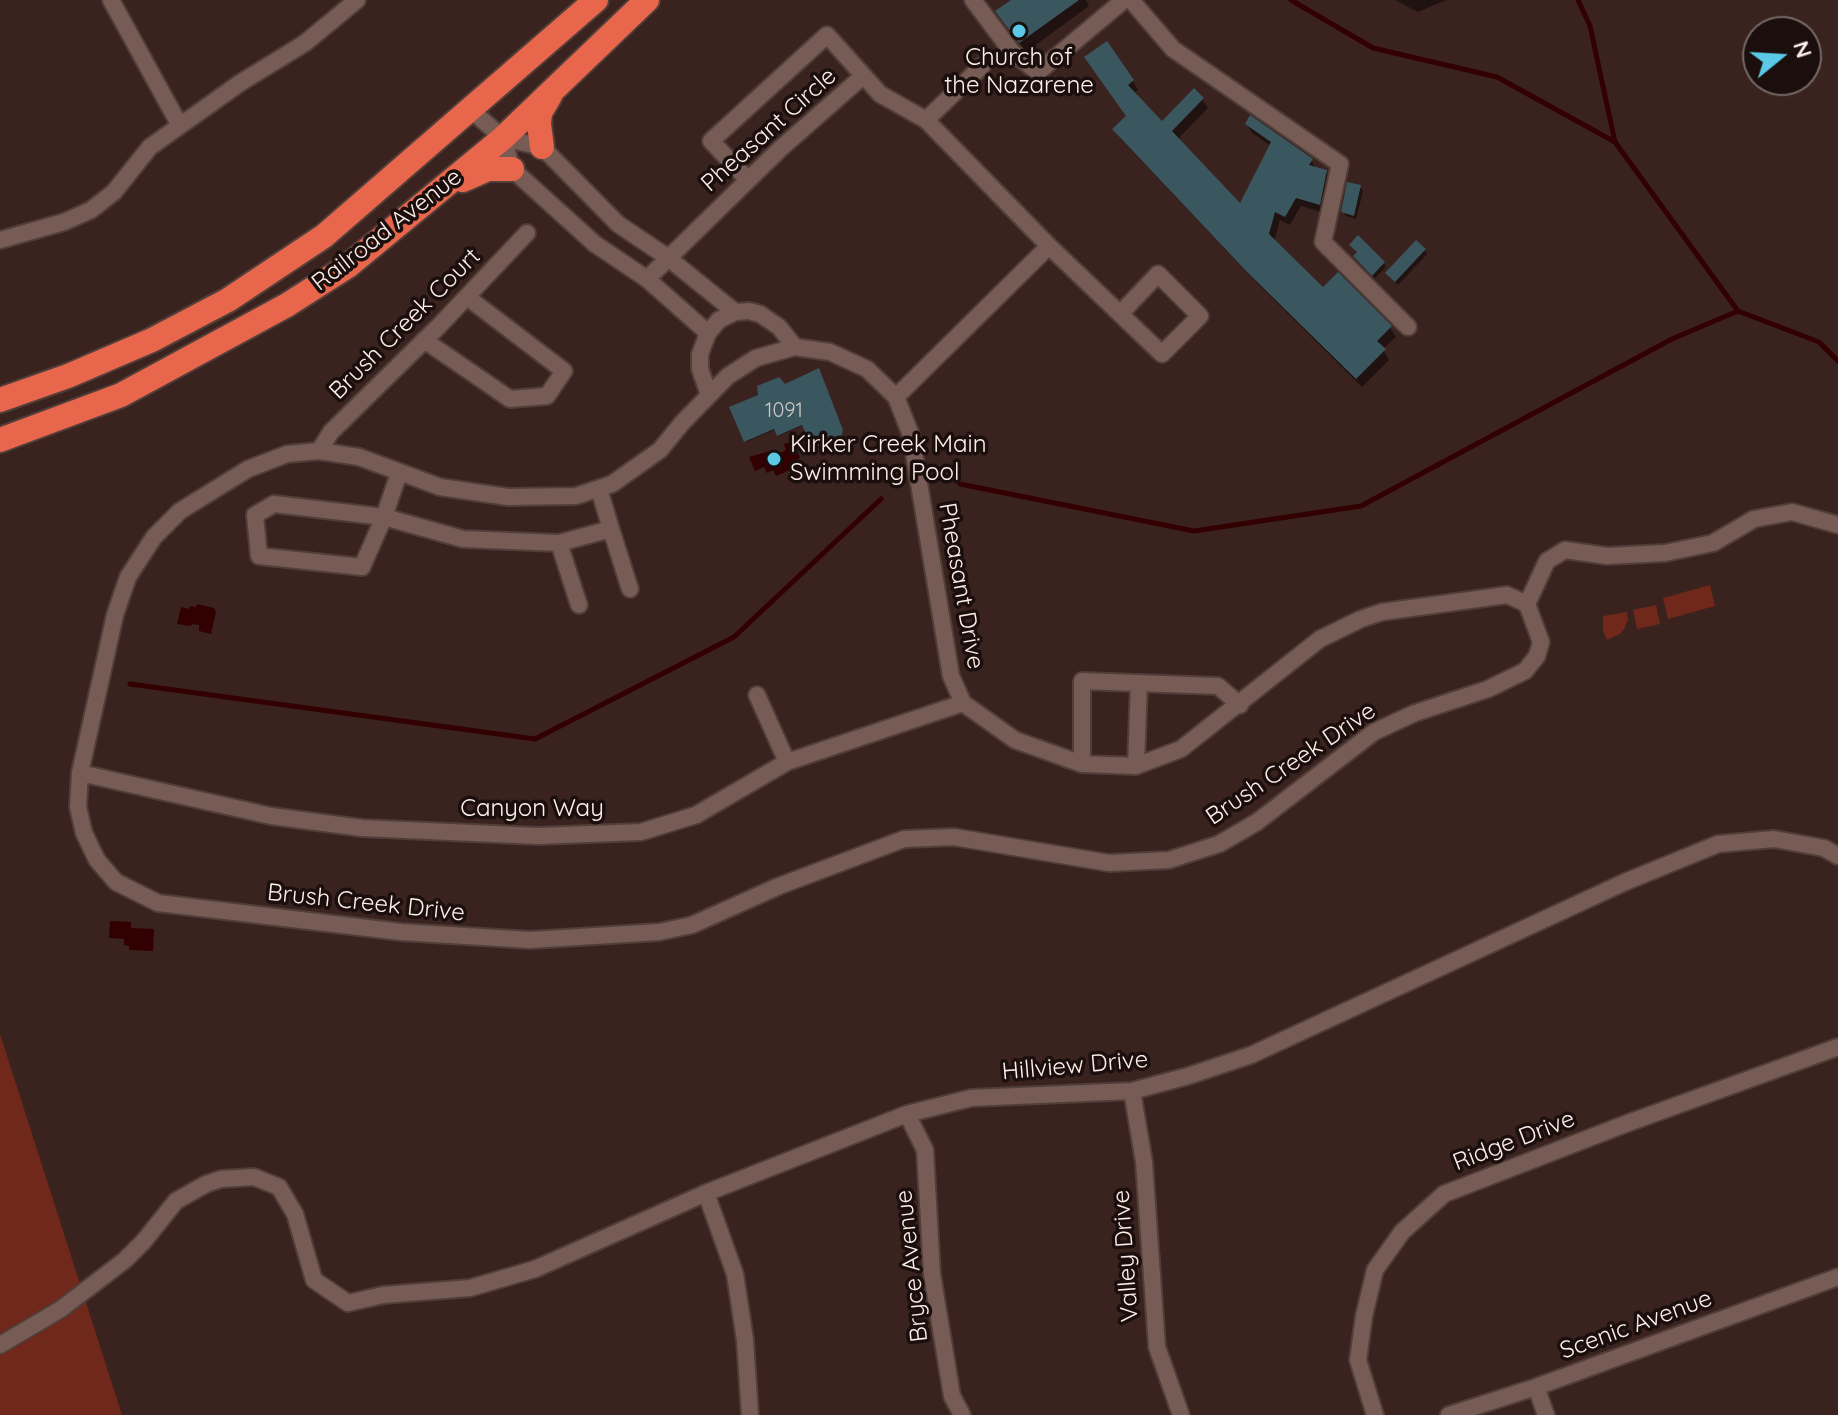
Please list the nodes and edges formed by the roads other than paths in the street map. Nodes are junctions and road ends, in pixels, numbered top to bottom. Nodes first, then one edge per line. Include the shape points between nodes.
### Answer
1 (111, 0) edge
2 (357, 0) edge
3 (596, 0) edge
4 (647, 0) edge
5 (973, 0) edge
6 (1124, 0) edge
7 (1131, 0) edge
8 (982, 66) dead end
9 (863, 76) junction
10 (555, 87) junction
11 (471, 110) junction
12 (926, 120) junction
13 (179, 124) junction
14 (503, 138) junction
15 (542, 147) junction
16 (512, 169) junction
17 (748, 180) junction
18 (417, 209) junction
19 (527, 233) dead end
20 (0, 240) edge
21 (1049, 246) junction
22 (667, 257) junction
23 (647, 279) junction
24 (467, 297) junction
25 (735, 312) junction
26 (1120, 314) junction
27 (1408, 327) dead end
28 (708, 333) junction
29 (424, 340) junction
30 (795, 347) junction
31 (756, 358) joint
32 (709, 395) junction
33 (896, 397) junction
34 (0, 400) edge
35 (0, 440) edge
36 (319, 451) junction
37 (399, 473) junction
38 (599, 489) junction
39 (384, 517) junction
40 (1838, 525) edge
41 (611, 529) junction
42 (559, 543) junction
43 (630, 589) dead end
44 (1527, 604) junction
45 (579, 605) dead end
46 (1139, 683) junction
47 (757, 695) dead end
48 (963, 703) junction
49 (1240, 705) junction
50 (787, 762) junction
51 (1082, 764) junction
52 (1136, 766) junction
53 (80, 773) junction
54 (1838, 856) edge
55 (1838, 1047) edge
56 (1132, 1091) junction
57 (907, 1114) junction
58 (706, 1193) junction
59 (1838, 1277) edge
60 (0, 1345) edge
61 (1536, 1387) junction
62 (750, 1415) edge
63 (962, 1415) edge
64 (1181, 1415) edge
65 (1375, 1415) edge
66 (1449, 1415) edge
67 (1546, 1415) edge

1 - 13 street
2 - 13 street via 305,43
3 - 11 highway, Railroad Avenue
4 - 10 highway, Railroad Avenue
5 - 6 street via 1012,52 1038,72
7 - 27 street via 1173,49 1340,164 1323,242
8 - 12 street
9 - 12 street, Pheasant Circle via 880,94
9 - 17 street, Pheasant Circle
9 - 17 street via 827,35 711,141
10 - 14 highway, Railroad Avenue
10 - 15 highway via 540,113
11 - 14 street
11 - 34 highway, Railroad Avenue via 324,236 228,300 152,340
12 - 21 street, Pheasant Circle
13 - 20 street via 91,210
14 - 15 street
14 - 16 street
14 - 18 highway, Railroad Avenue
15 - 22 street via 618,224
16 - 18 highway via 469,176
16 - 23 street via 595,244
17 - 22 street, Pheasant Circle
18 - 35 highway, Railroad Avenue via 352,263 287,305 121,395
19 - 24 street, Brush Creek Court
21 - 26 street, Pheasant Circle
21 - 33 street
22 - 23 street, Pheasant Circle
22 - 25 street
23 - 28 street
24 - 29 street, Brush Creek Court
24 - 29 street via 564,371 547,396 510,399
25 - 28 street
25 - 30 street via 760,314
26 - 26 street, Pheasant Circle via 1162,354 1200,316 1158,274
28 - 32 street via 700,369
29 - 36 street, Brush Creek Court via 331,432
30 - 31 street, Pheasant Drive
30 - 33 street, Pheasant Drive via 830,352 867,369
31 - 32 street, Brush Creek Drive
32 - 38 street, Brush Creek Drive via 660,450
33 - 48 street, Pheasant Drive via 911,435 947,661
36 - 37 street, Brush Creek Drive via 359,457
36 - 53 street, Brush Creek Drive via 287,454 248,469 180,511 154,537 128,577 115,615
37 - 38 street, Brush Creek Drive via 440,487 508,497 576,496
37 - 39 street
38 - 41 street
39 - 39 street via 362,567 259,556 255,515 274,504
39 - 42 street via 463,539
40 - 44 street via 1792,512 1754,519 1713,543 1665,553 1607,556 1565,550 1547,561
41 - 42 street
41 - 43 street
42 - 45 street
44 - 49 street, Pheasant Drive via 1507,595 1361,619 1320,639
44 - 53 street, Brush Creek Drive via 1541,642 1525,671 1374,732 1257,822 1219,844 1169,860 1109,863 954,837 904,839 692,925 659,932 479,938 158,903 116,882 97,860 78,807
46 - 49 street via 1218,686
46 - 51 street via 1082,681
46 - 52 street
47 - 50 street
48 - 50 street, Canyon Way
48 - 51 street, Pheasant Drive via 1015,740
49 - 52 street, Pheasant Drive via 1181,749
50 - 53 street, Canyon Way via 696,815 641,832 538,836 362,828 271,816
51 - 52 street, Pheasant Drive
54 - 56 street, Hillview Drive via 1824,848 1774,839 1718,844 1251,1055
55 - 65 street, Ridge Drive via 1444,1194 1402,1232 1375,1270 1358,1360
56 - 57 street, Hillview Drive via 971,1098
56 - 64 street, Valley Drive via 1144,1162 1157,1347
57 - 58 street, Hillview Drive
57 - 63 street, Bryce Avenue via 925,1150 932,1274 952,1396
58 - 60 street, Hillview Drive via 535,1269 470,1288 348,1303 314,1280 295,1214 279,1187 239,1177 206,1184 176,1201 125,1260 61,1309
58 - 62 street via 735,1274
59 - 61 street, Scenic Avenue
61 - 66 street, Scenic Avenue
61 - 67 street

